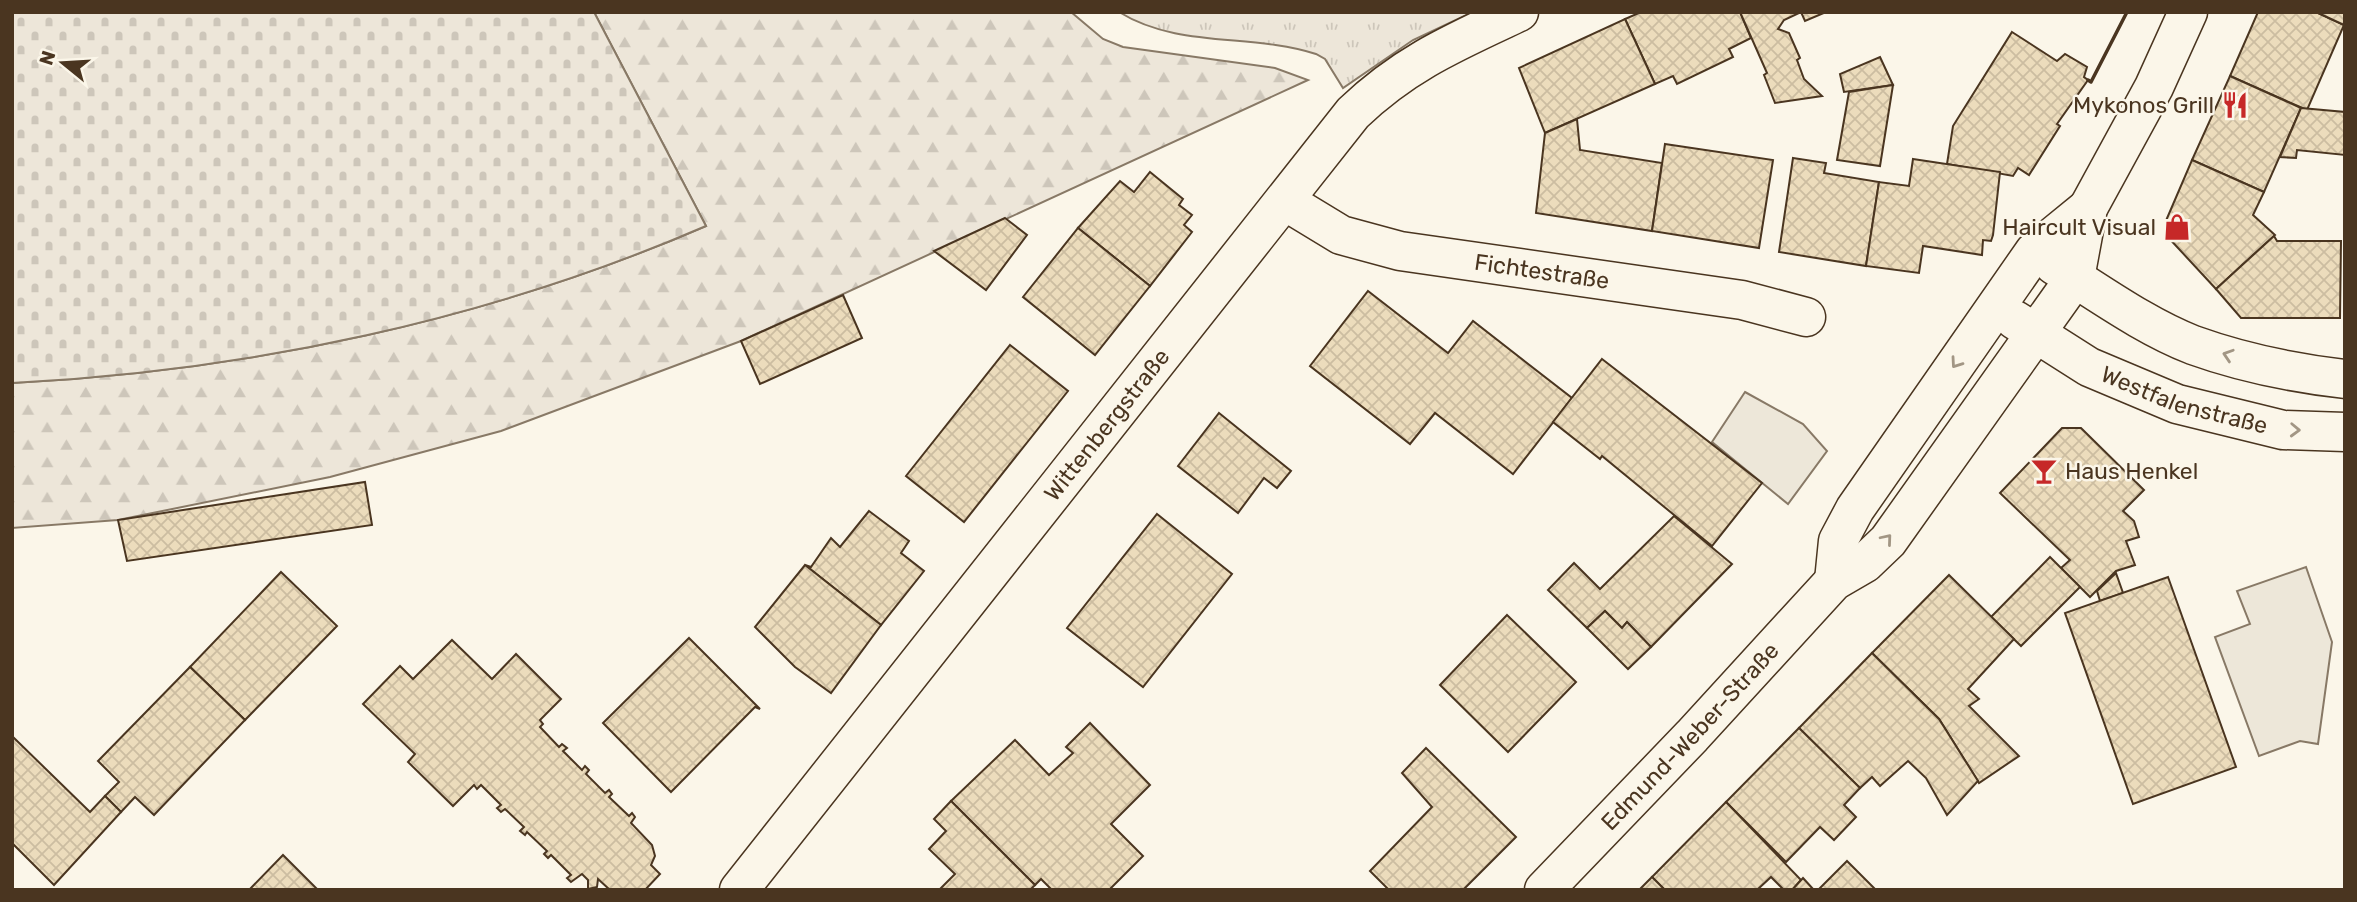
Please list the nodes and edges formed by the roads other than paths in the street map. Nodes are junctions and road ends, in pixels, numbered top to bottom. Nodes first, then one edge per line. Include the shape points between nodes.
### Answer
1 (1519, 12) edge
2 (2188, 12) edge
3 (1285, 201) junction
4 (2088, 208) junction
5 (2034, 252) junction
6 (2074, 278) junction
7 (1996, 307) junction
8 (1806, 317) dead end
9 (2035, 333) junction
10 (2345, 379) edge
11 (2345, 432) edge
12 (1834, 581) junction
13 (739, 890) edge
14 (1544, 890) edge

1 - 3 street, Wittenbergstraße via 1430,54 1383,83 1353,113
2 - 4 street, Edmund-Weber-Straße via 2154,87
3 - 8 street, Fichtestraße via 1341,235 1400,251 1742,300
3 - 13 street, Wittenbergstraße
4 - 5 street, Edmund-Weber-Straße
4 - 6 street, Edmund-Weber-Straße
5 - 6 street
5 - 7 street, Edmund-Weber-Straße
6 - 9 street, Edmund-Weber-Straße
10 -> 6 street via 2294,373 2192,344
7 - 9 street
7 -> 12 street, Edmund-Weber-Straße via 1855,509 1838,541
9 -> 11 street, Westfalenstraße via 2089,367 2177,404 2283,430
12 -> 9 street, Edmund-Weber-Straße via 1865,563 1888,541
12 - 14 street, Edmund-Weber-Straße

